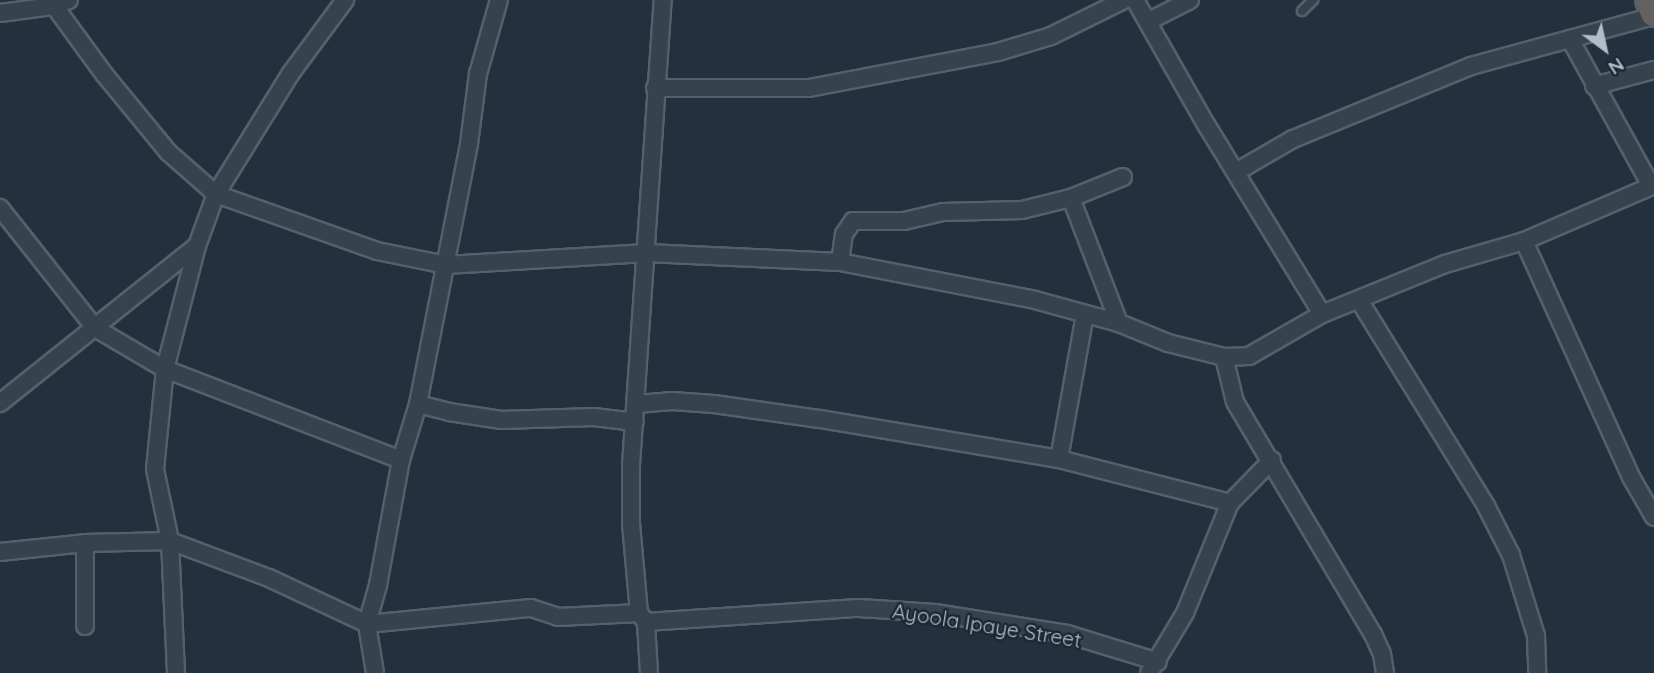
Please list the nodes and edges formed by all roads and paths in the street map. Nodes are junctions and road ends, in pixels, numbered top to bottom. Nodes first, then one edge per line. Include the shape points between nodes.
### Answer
1 (69, 0) edge
2 (345, 0) edge
3 (499, 0) edge
4 (663, 0) edge
5 (1124, 0) edge
6 (1135, 0) edge
7 (1190, 0) edge
8 (1313, 0) edge
9 (1648, 0) edge
10 (51, 3) edge
11 (1302, 11) dead end
12 (0, 13) edge
13 (1654, 15) edge
14 (1149, 21) junction
15 (1570, 39) junction
16 (1654, 70) edge
17 (1594, 86) junction
18 (655, 88) junction
19 (1236, 172) junction
20 (1123, 177) dead end
21 (1652, 186) edge
22 (216, 194) junction
23 (1071, 198) junction
24 (0, 208) edge
25 (1524, 241) junction
26 (197, 246) junction
27 (647, 253) junction
28 (840, 262) junction
29 (446, 265) junction
30 (1359, 300) junction
31 (1085, 314) junction
32 (1322, 314) junction
33 (1119, 323) junction
34 (95, 328) junction
35 (1224, 357) junction
36 (165, 369) junction
37 (0, 403) edge
38 (418, 404) junction
39 (637, 404) junction
40 (635, 422) junction
41 (1059, 459) junction
42 (401, 460) junction
43 (1272, 460) junction
44 (1230, 503) junction
45 (1654, 517) edge
46 (170, 541) junction
47 (85, 543) junction
48 (0, 552) edge
49 (642, 617) junction
50 (367, 624) junction
51 (85, 626) dead end
52 (1154, 667) edge
53 (176, 673) edge
54 (375, 673) edge
55 (649, 673) edge
56 (1385, 673) edge
57 (1537, 673) edge

1 - 10 street
2 - 22 street via 291,73
3 - 29 street via 478,74
4 - 18 street
5 - 18 street via 1051,36 998,52 809,89
6 - 14 street
7 - 14 street
8 - 11 lane
9 - 13 highway
10 - 12 street
10 - 22 street via 168,152
13 - 15 street
14 - 19 street
15 - 17 street
15 - 19 street via 1446,76 1293,139
16 - 17 street
17 - 21 street
18 - 27 street
19 - 32 street
20 - 23 street
21 - 25 street
22 - 26 street
22 - 29 street via 377,251
23 - 28 street via 1022,210 853,221 844,234
23 - 33 street
24 - 34 street
25 - 30 street via 1445,264
25 - 45 street via 1631,477
26 - 34 street
26 - 36 street
27 - 28 street
27 - 29 street
27 - 39 street
28 - 31 street
29 - 38 street
30 - 32 street
30 - 57 street via 1486,506 1511,555 1536,636
31 - 33 street
31 - 41 street
32 - 35 street via 1249,356
33 - 35 street via 1168,344
34 - 36 street
34 - 37 street
35 - 43 street via 1235,402
36 - 42 street
36 - 46 street via 155,469
38 - 40 street via 501,419 594,417
38 - 42 street
39 - 40 street
39 - 41 street via 714,404
40 - 49 street via 631,523
41 - 44 street
42 - 50 street
43 - 44 street
43 - 56 street via 1373,634
44 - 52 street via 1185,613
46 - 47 street
46 - 50 street via 269,578
46 - 53 street
47 - 48 street
47 - 51 street
49 - 50 street, Ayoola Ipaye Street via 558,617 531,608
49 - 52 street, Ayoola Ipaye Street via 859,608 935,613 1067,634
49 - 55 street
50 - 54 street

